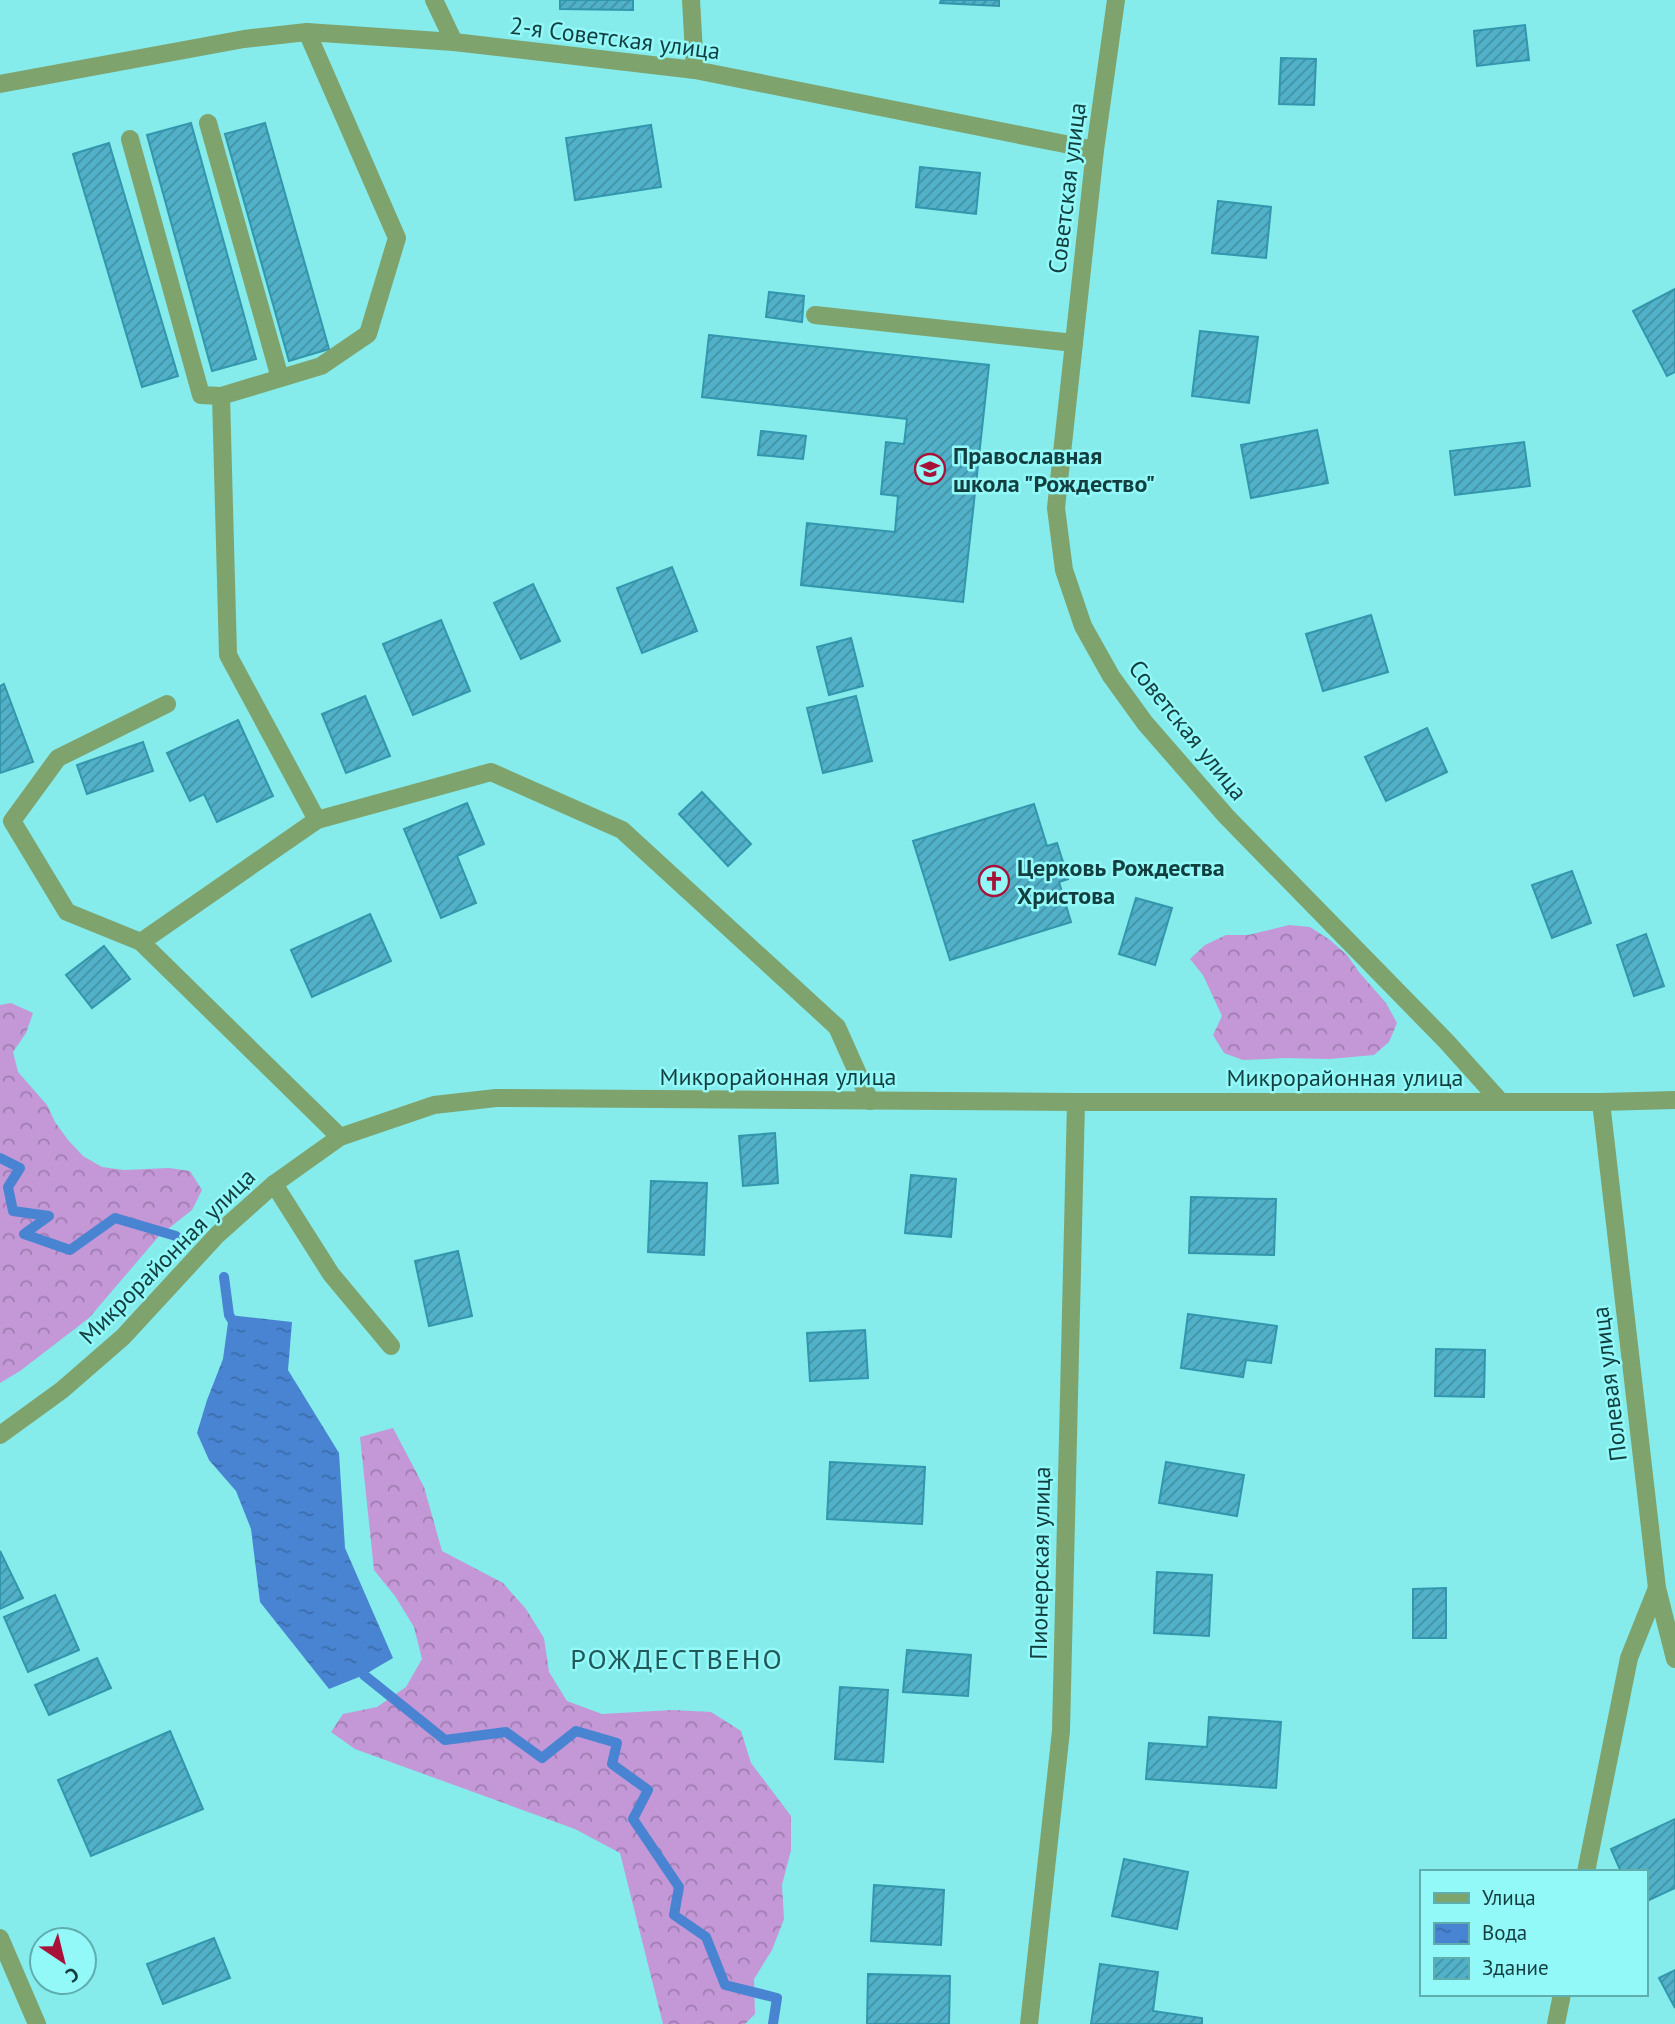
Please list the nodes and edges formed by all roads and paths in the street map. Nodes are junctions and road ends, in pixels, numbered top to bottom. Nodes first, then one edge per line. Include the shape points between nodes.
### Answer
1 (435, 0) edge
2 (691, 0) edge
3 (1115, 0) edge
4 (307, 32) junction
5 (454, 42) junction
6 (695, 70) junction
7 (0, 84) edge
8 (208, 123) dead end
9 (130, 139) dead end
10 (1095, 150) junction
11 (815, 316) dead end
12 (1074, 343) junction
13 (280, 378) junction
14 (221, 397) junction
15 (167, 704) dead end
16 (317, 820) junction
17 (141, 942) junction
18 (1675, 1100) edge
19 (870, 1101) junction
20 (1500, 1101) junction
21 (1076, 1102) junction
22 (1601, 1102) junction
23 (340, 1138) junction
24 (274, 1184) junction
25 (391, 1346) dead end
26 (0, 1435) edge
27 (1657, 1588) junction
28 (1675, 1659) edge
29 (1586, 1870) edge
30 (0, 1938) edge
31 (1562, 1996) edge
32 (37, 2024) edge
33 (1029, 2024) edge
34 (1556, 2024) edge

1 - 5 street
2 - 6 street
3 - 10 street, Советская улица
4 - 5 street, 2-я Советская улица
4 - 7 street, 2-я Советская улица via 244,39
4 - 13 street via 397,238 368,334 321,366
5 - 6 street, 2-я Советская улица
6 - 10 street, 2-я Советская улица
8 - 13 street
9 - 14 street via 201,395
10 - 12 street, Советская улица
11 - 12 street
12 - 20 street, Советская улица via 1056,508 1064,570 1083,626 1111,676 1145,723 1226,816
13 - 14 street
14 - 16 street via 228,654
15 - 17 street via 58,758 12,821 67,912
16 - 17 street
16 - 19 street via 491,772 622,830 837,1027
17 - 23 street
18 - 22 street, Микрорайонная улица
19 - 21 street, Микрорайонная улица
19 - 23 street, Микрорайонная улица via 496,1098 433,1105
20 - 21 street, Микрорайонная улица
20 - 22 street, Микрорайонная улица
21 - 33 street, Пионерская улица via 1061,1731
22 - 27 street, Полевая улица
23 - 24 street, Микрорайонная улица
24 - 25 street via 331,1274
24 - 26 street, Микрорайонная улица via 217,1235 123,1337 62,1391
27 - 28 street, Полевая улица
27 - 29 street via 1629,1658
30 - 32 street
31 - 34 street

